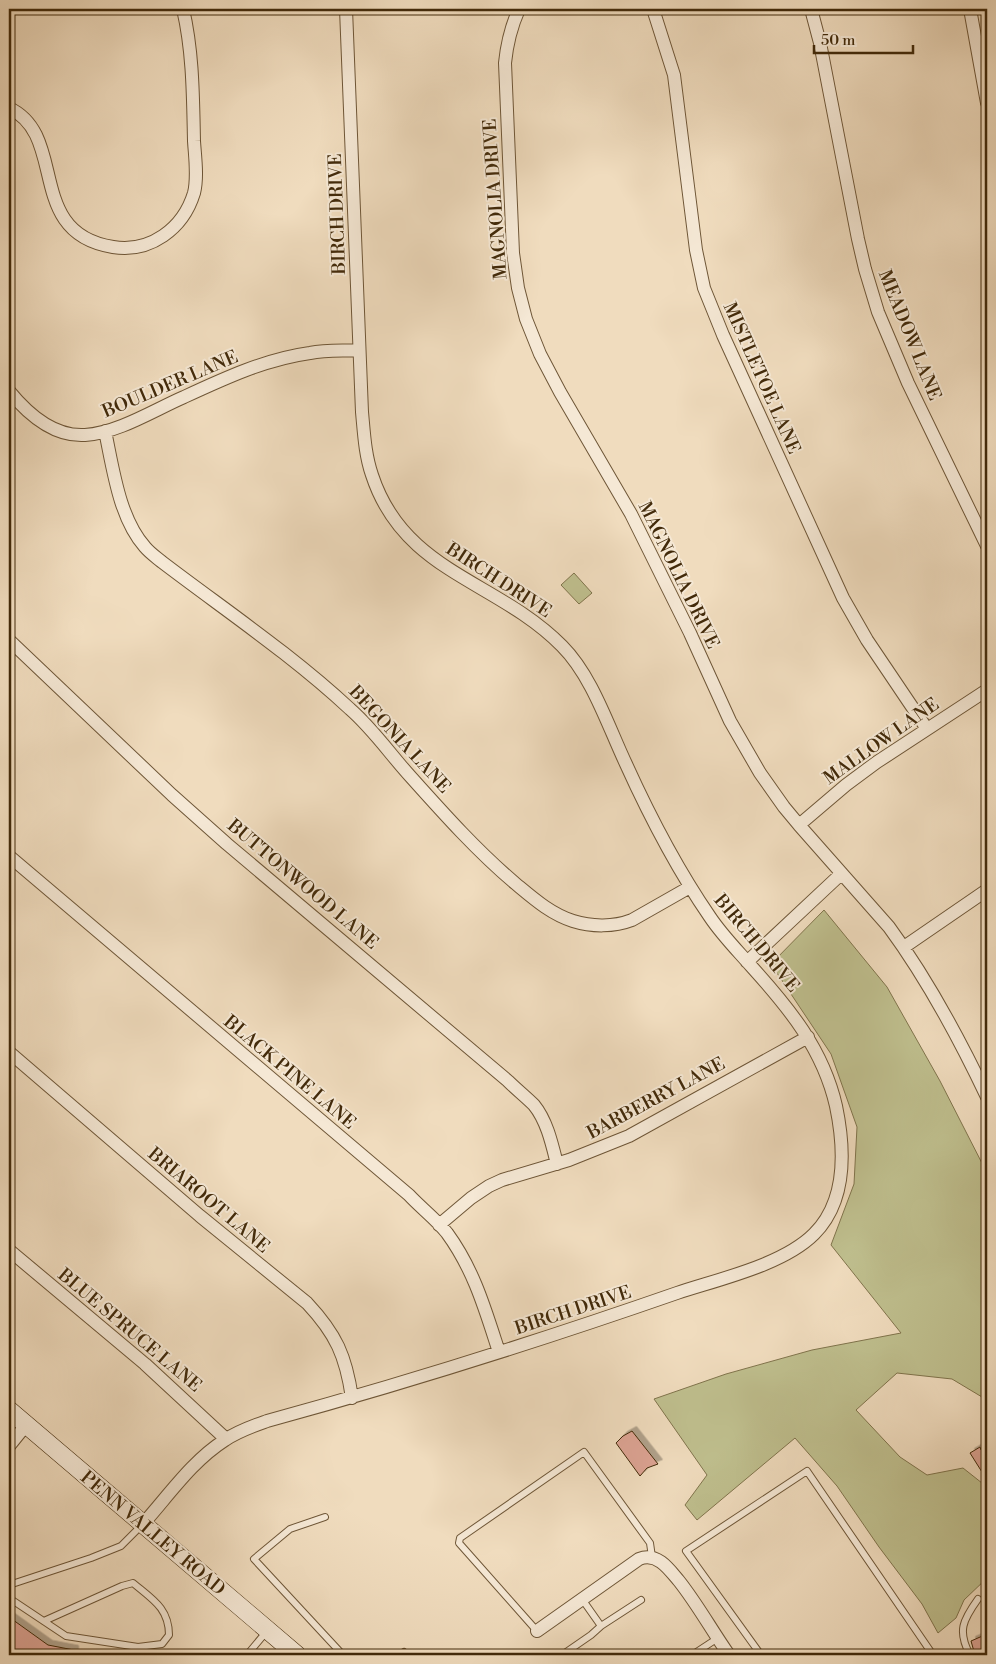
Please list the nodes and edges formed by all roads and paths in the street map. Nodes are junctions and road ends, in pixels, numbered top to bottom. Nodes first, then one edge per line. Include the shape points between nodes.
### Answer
1 (183, 9) edge
2 (346, 9) edge
3 (519, 9) edge
4 (653, 9) edge
5 (811, 9) edge
6 (970, 9) edge
7 (987, 103) edge
8 (9, 108) edge
9 (359, 350) junction
10 (9, 390) edge
11 (105, 431) junction
12 (987, 546) edge
13 (9, 640) edge
14 (987, 690) edge
15 (927, 729) junction
16 (799, 825) junction
17 (9, 856) edge
18 (841, 874) junction
19 (690, 887) junction
20 (987, 890) edge
21 (904, 947) junction
22 (748, 962) junction
23 (808, 1037) junction
24 (9, 1052) edge
25 (987, 1097) edge
26 (557, 1164) junction
27 (440, 1225) junction
28 (9, 1250) edge
29 (499, 1352) junction
30 (352, 1398) junction
31 (9, 1410) edge
32 (26, 1425) junction
33 (226, 1439) junction
34 (9, 1446) edge
35 (325, 1517) dead end
36 (143, 1524) junction
37 (652, 1558) junction
38 (9, 1585) edge
39 (9, 1598) edge
40 (582, 1599) junction
41 (978, 1599) dead end
42 (641, 1600) dead end
43 (44, 1621) junction
44 (601, 1626) junction
45 (268, 1630) junction
46 (537, 1631) joint
47 (718, 1638) junction
48 (247, 1655) edge
49 (297, 1655) edge
50 (343, 1655) edge
51 (400, 1655) edge
52 (408, 1655) edge
53 (562, 1655) edge
54 (692, 1655) edge
55 (729, 1655) edge
56 (761, 1655) edge
57 (933, 1655) edge
58 (970, 1655) edge

1 - 8 street via 191,55 196,184 180,220 159,239 131,248 112,247 81,235 68,224 54,201 36,136 22,117
2 - 9 street, BIRCH DRIVE
3 - 16 street, MAGNOLIA DRIVE via 507,41 505,63 513,253 526,319 556,385 653,556 730,721 760,773
4 - 15 street, MISTLETOE LANE via 674,76 696,250 704,288 843,598
5 - 12 street, MEADOW LANE via 865,269 878,312
6 - 7 street
9 - 11 street, BOULDER LANE via 310,352 263,364
9 - 19 street, BIRCH DRIVE via 366,450 371,473 393,518 417,546 435,560 524,614 570,655 600,704 646,807
10 - 11 street, BOULDER LANE via 22,408 48,425 85,435
11 - 19 street, BEGONIA LANE via 119,494 127,516 145,547 350,709 475,847 537,902 572,921 608,926 632,920
13 - 26 street, BUTTONWOOD LANE via 179,801 533,1105 541,1117
14 - 15 street, MALLOW LANE
15 - 16 street, MALLOW LANE via 854,779
16 - 18 street, MAGNOLIA DRIVE
17 - 27 street, BLACK PINE LANE via 409,1195
18 - 21 street, MAGNOLIA DRIVE
18 - 22 street
19 - 22 street, BIRCH DRIVE via 712,921
20 - 21 street
21 - 25 street, MAGNOLIA DRIVE via 951,1026
22 - 23 street, BIRCH DRIVE via 789,1009
23 - 26 street, BARBERRY LANE via 629,1136
23 - 29 street, BIRCH DRIVE via 832,1091 841,1140 841,1170 835,1203 818,1231 804,1243 767,1263
24 - 30 street, BRIAROOT LANE via 307,1303 335,1338 343,1356
26 - 27 street, BARBERRY LANE via 489,1186
27 - 29 street, BLACK PINE LANE via 474,1278
28 - 33 street, BLUE SPRUCE LANE via 145,1364
29 - 30 street, BIRCH DRIVE
30 - 33 street, BIRCH DRIVE via 268,1421
31 - 32 street, PENN VALLEY ROAD
32 - 34 street
32 - 36 street, PENN VALLEY ROAD
33 - 36 street, BIRCH DRIVE via 190,1468
35 - 50 lane via 290,1529 254,1559
36 - 38 lane via 121,1546
36 - 45 street, PENN VALLEY ROAD
37 - 40 street via 639,1559
37 - 46 lane via 650,1542 584,1452 460,1538 459,1543
37 - 47 street via 668,1568 690,1594
39 - 43 lane
40 - 44 lane
40 - 46 street
41 - 58 lane via 965,1618 963,1641
42 - 44 lane
43 - 43 lane via 66,1636 138,1647 162,1644 169,1635 169,1623 162,1607 133,1584
44 - 53 lane
45 - 48 lane
45 - 49 street, PENN VALLEY ROAD
47 - 54 lane
47 - 55 street
51 - 52 lane via 404,1652
56 - 57 lane via 686,1551 807,1472

